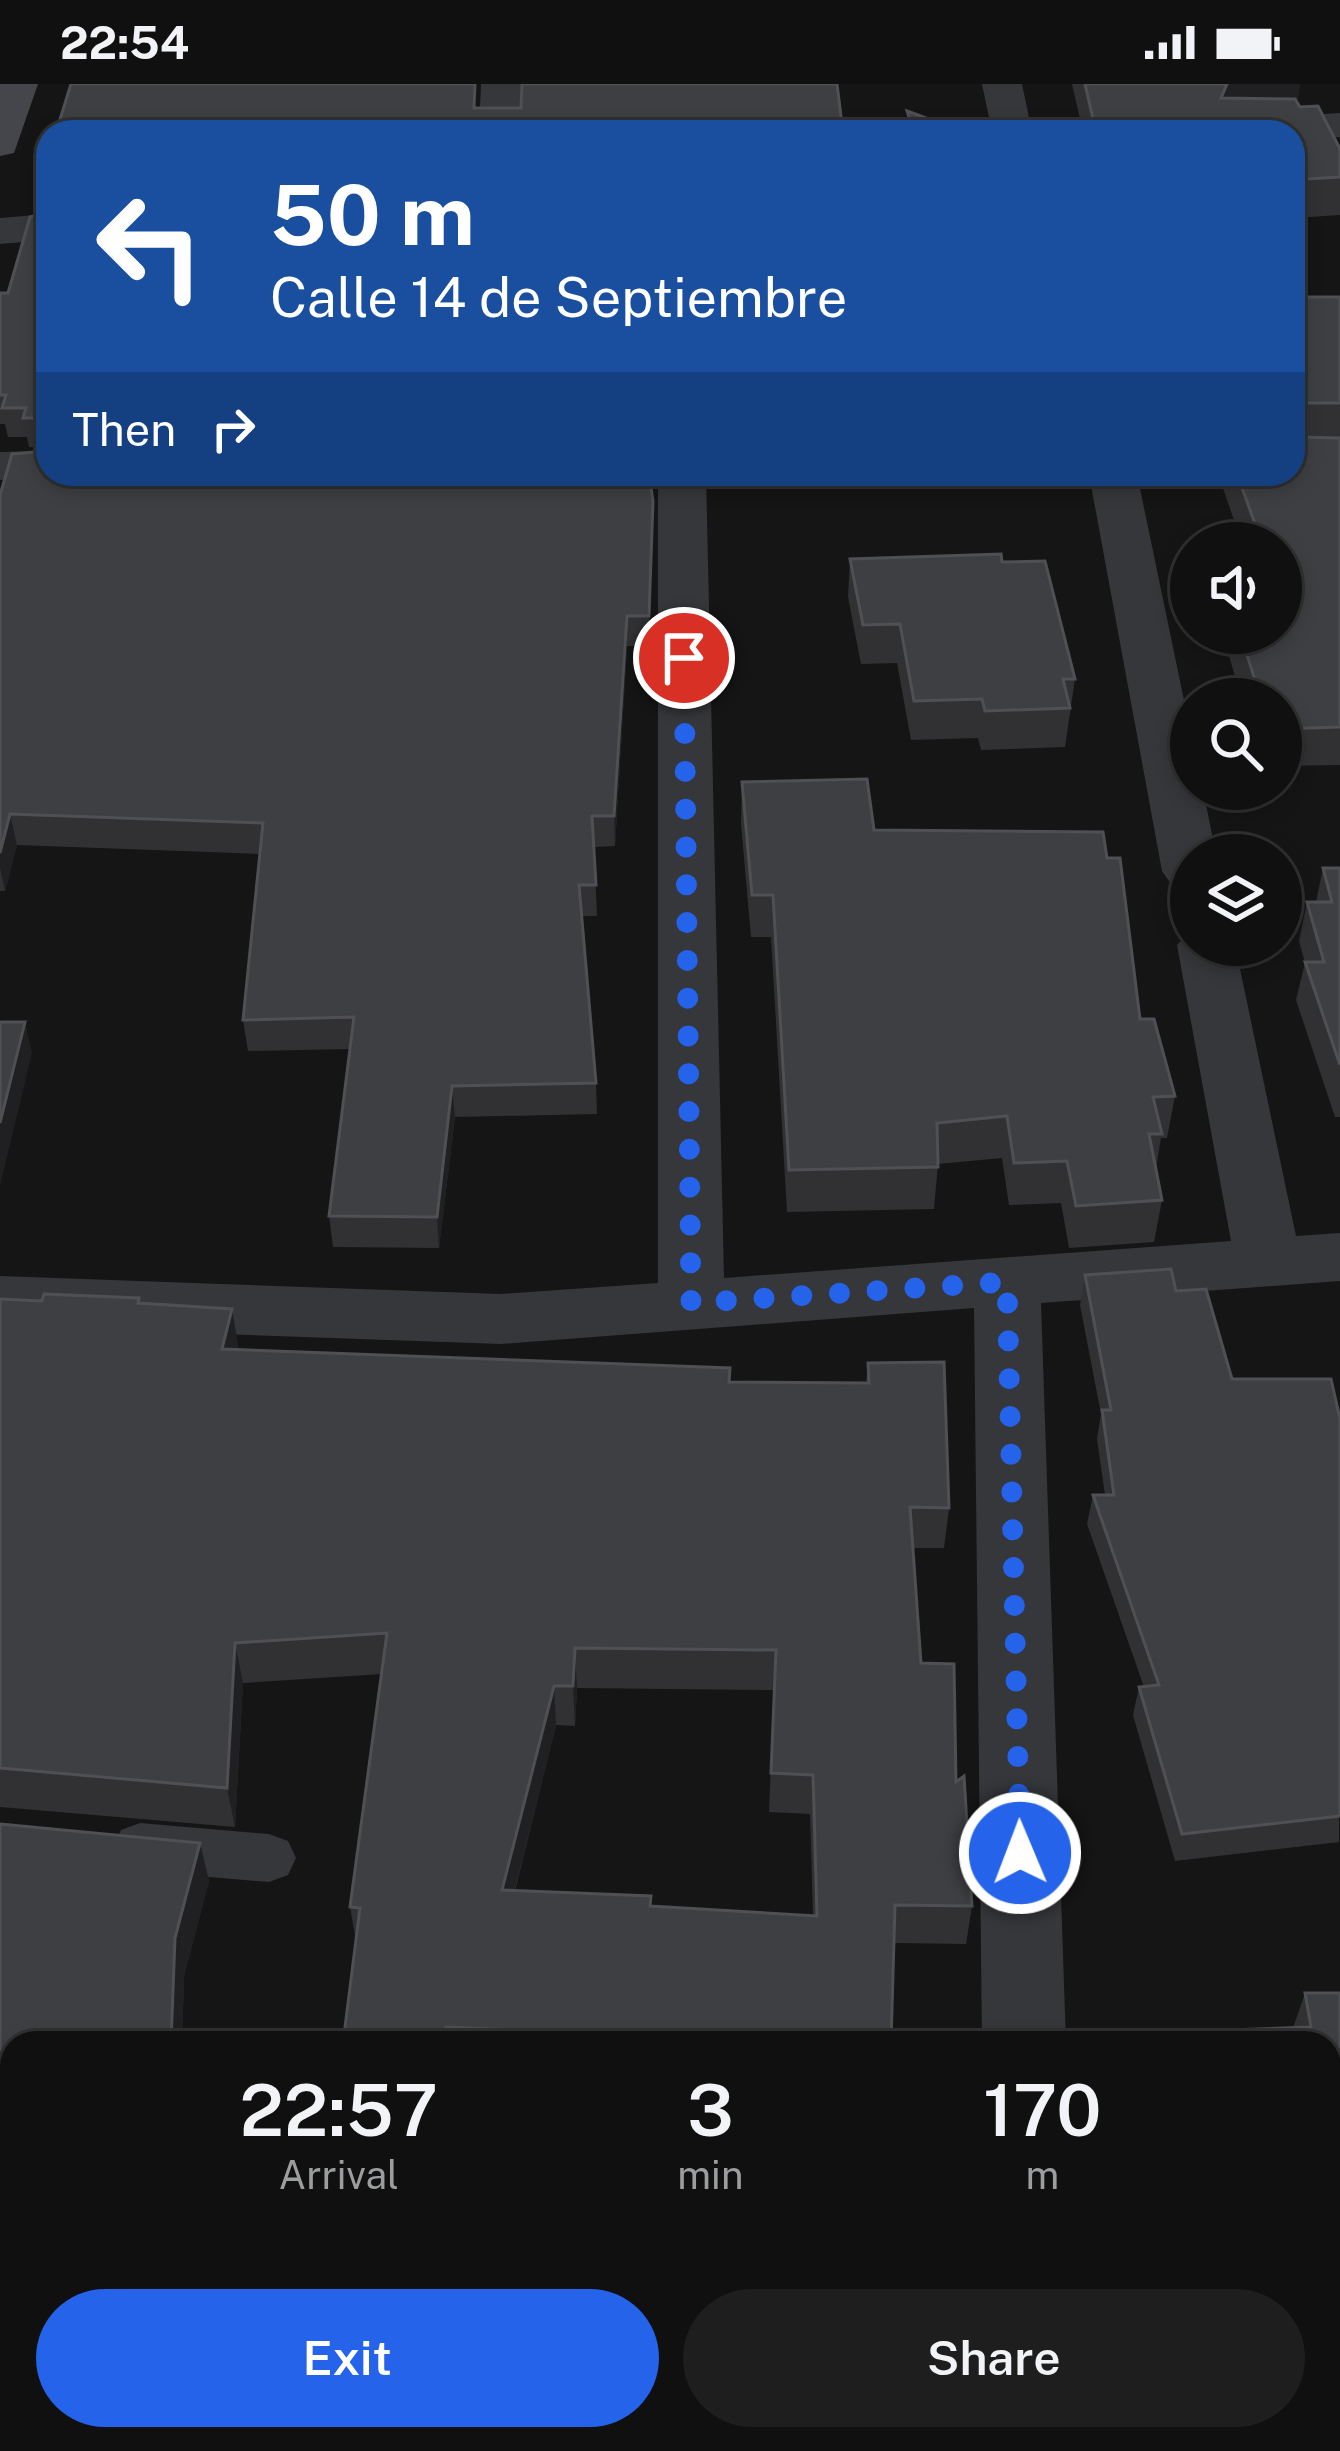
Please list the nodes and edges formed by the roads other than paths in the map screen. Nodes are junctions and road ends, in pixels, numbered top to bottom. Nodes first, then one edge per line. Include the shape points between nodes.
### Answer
1 (18, 84) edge
2 (501, 84) edge
3 (1002, 84) edge
4 (500, 120) edge
5 (1010, 120) edge
6 (1340, 125) edge
7 (1305, 127) edge
8 (0, 144) edge
9 (36, 228) edge
10 (0, 231) edge
11 (36, 465) edge
12 (0, 466) edge
13 (682, 486) edge
14 (1115, 486) edge
15 (1184, 834) edge
16 (1209, 966) edge
17 (1340, 1257) edge
18 (1268, 1262) junction
19 (1007, 1282) junction
20 (0, 1301) edge
21 (691, 1303) junction
22 (90, 1842) edge
23 (269, 1858) dead end
24 (1024, 2031) edge

1 - 8 street
2 - 4 street
3 - 5 street
6 - 7 street
9 - 10 street
11 - 12 street
13 - 21 street
14 - 15 street
16 - 18 street
17 - 18 street
18 - 19 street
19 - 21 street
19 - 24 street
20 - 21 street via 501,1319
22 - 23 lane

